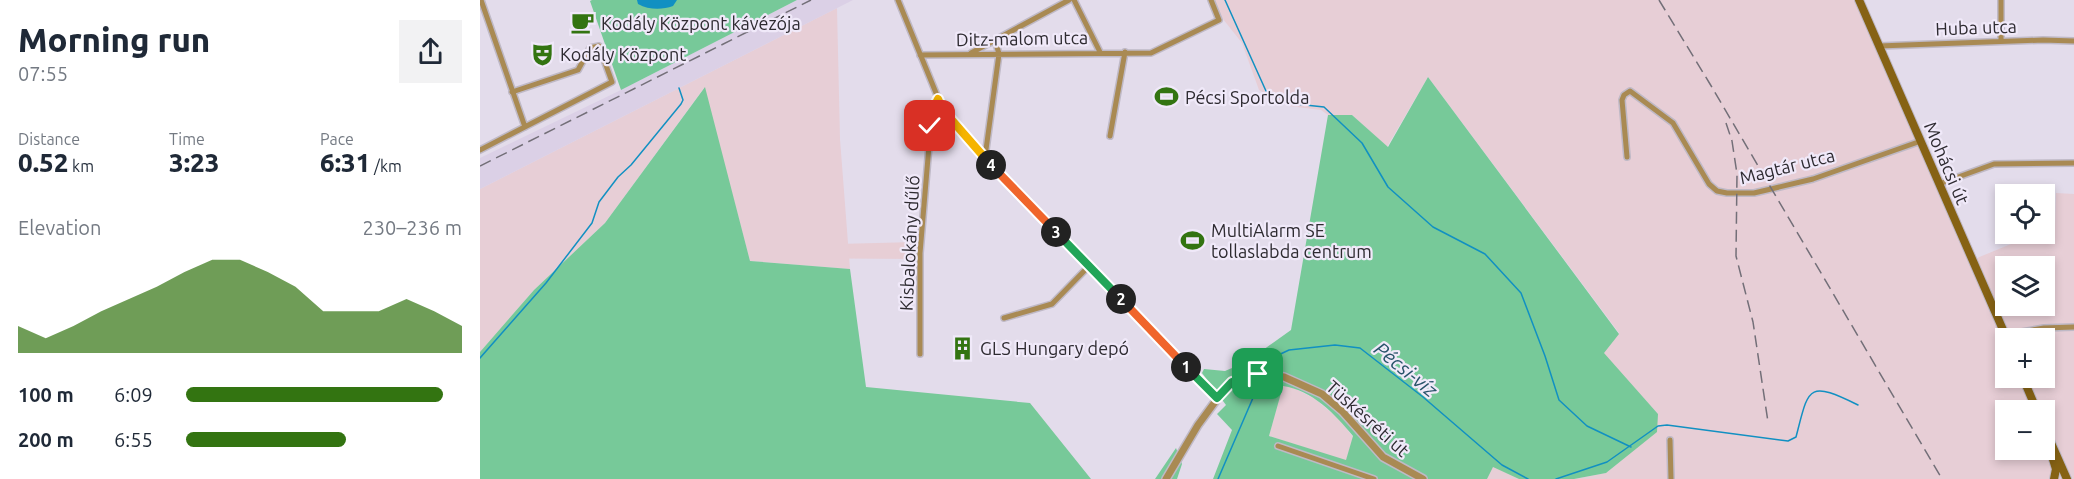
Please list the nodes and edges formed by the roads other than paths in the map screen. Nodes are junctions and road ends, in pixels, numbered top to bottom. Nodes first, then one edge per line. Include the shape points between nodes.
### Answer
1 (481, 0) edge
2 (898, 0) edge
3 (1069, 0) edge
4 (1074, 0) edge
5 (1211, 0) edge
6 (1859, 0) edge
7 (2001, 0) edge
8 (995, 40) junction
9 (2001, 41) junction
10 (2074, 41) edge
11 (1879, 46) junction
12 (1100, 52) junction
13 (1125, 52) junction
14 (969, 53) junction
15 (999, 54) junction
16 (920, 55) junction
17 (512, 92) junction
18 (938, 99) junction
19 (525, 127) junction
20 (1110, 136) dead end
21 (1921, 141) junction
22 (480, 150) edge
23 (984, 157) junction
24 (1627, 157) dead end
25 (2074, 163) edge
26 (1939, 184) junction
27 (1089, 266) junction
28 (1004, 318) dead end
29 (2074, 327) edge
30 (2002, 328) edge
31 (2044, 328) edge
32 (920, 354) dead end
33 (1217, 398) junction
34 (1670, 440) dead end
35 (1278, 446) dead end
36 (2055, 451) edge
37 (2053, 460) edge
38 (1166, 479) edge
39 (1374, 479) edge
40 (1423, 479) edge
41 (1671, 479) edge
42 (2054, 479) edge
43 (2067, 479) edge

1 - 17 street
2 - 16 street
3 - 8 street
4 - 12 street
5 - 13 street, Ditz-malom utca via 1219,20 1161,50
6 - 11 main road, Mohácsi út
7 - 9 street
8 - 14 street
8 - 15 street
9 - 10 street, Huba utca
9 - 11 street, Huba utca
11 - 21 main road, Mohácsi út
12 - 13 street, Ditz-malom utca
12 - 15 street, Ditz-malom utca
13 - 20 street
14 - 15 street, Ditz-malom utca
14 - 16 street, Ditz-malom utca
15 - 23 street
16 - 18 street
17 - 19 street
17 - 19 street via 578,70 590,48 599,46 612,82
18 - 23 street
18 - 32 street, Kisbalokány dűlő via 932,110 920,253
19 - 22 street
21 - 24 street, Magtár utca via 1813,179 1754,193 1727,194 1709,184 1673,123 1630,91 1622,100
21 - 26 main road, Mohácsi út
23 - 27 street
25 - 26 street via 1994,165
26 - 30 main road, Mohácsi út
27 - 28 street via 1052,304
27 - 33 street
29 - 31 street
33 - 38 street, Tüskésréti út
33 - 40 street, Tüskésréti út via 1232,382 1258,374 1292,380 1322,394 1379,453
34 - 41 street
35 - 39 street
36 - 43 main road
37 - 42 main road

